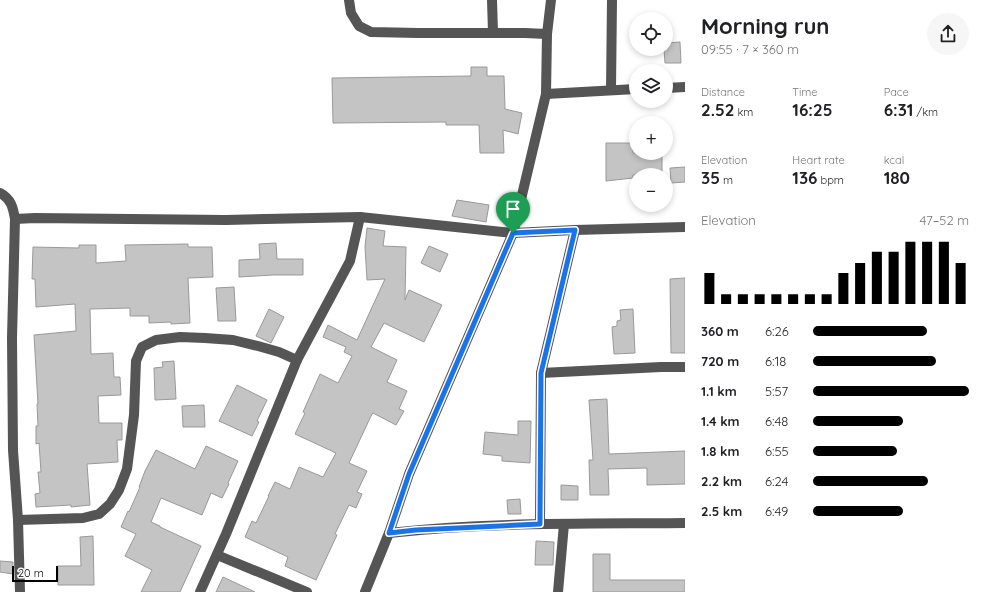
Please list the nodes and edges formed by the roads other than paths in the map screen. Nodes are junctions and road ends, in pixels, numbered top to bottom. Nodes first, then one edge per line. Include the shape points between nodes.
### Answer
1 (350, 0) edge
2 (492, 0) edge
3 (551, 0) edge
4 (612, 0) edge
5 (493, 32) junction
6 (547, 34) junction
7 (685, 87) edge
8 (673, 88) edge
9 (611, 89) junction
10 (629, 89) edge
11 (546, 94) junction
12 (0, 192) edge
13 (360, 217) junction
14 (15, 219) junction
15 (685, 227) edge
16 (575, 230) junction
17 (513, 233) junction
18 (297, 360) junction
19 (685, 367) edge
20 (541, 373) junction
21 (18, 520) junction
22 (685, 523) edge
23 (540, 524) junction
24 (564, 524) junction
25 (389, 533) junction
26 (217, 555) junction
27 (20, 592) edge
28 (200, 592) edge
29 (307, 592) edge
30 (365, 592) edge
31 (558, 592) edge

1 - 5 street via 352,13 359,26 371,32
2 - 5 street
3 - 6 street
4 - 9 street
5 - 6 street
6 - 11 street
7 - 8 street
9 - 10 street
9 - 11 street
11 - 17 street
12 - 14 street via 13,207
13 - 14 street via 226,220
13 - 17 street
13 - 18 street via 350,261
14 - 21 street via 13,450
15 - 16 street
16 - 17 street
16 - 20 street
17 - 25 street via 409,474
18 - 21 street via 279,352 233,340 180,337 156,340 142,347 136,361 134,416 127,469 110,504 99,514 83,518
18 - 26 street
19 - 20 street
20 - 23 street
21 - 27 street
22 - 24 street
23 - 24 street
23 - 25 street
24 - 31 street
25 - 30 street
26 - 28 street
26 - 29 street

